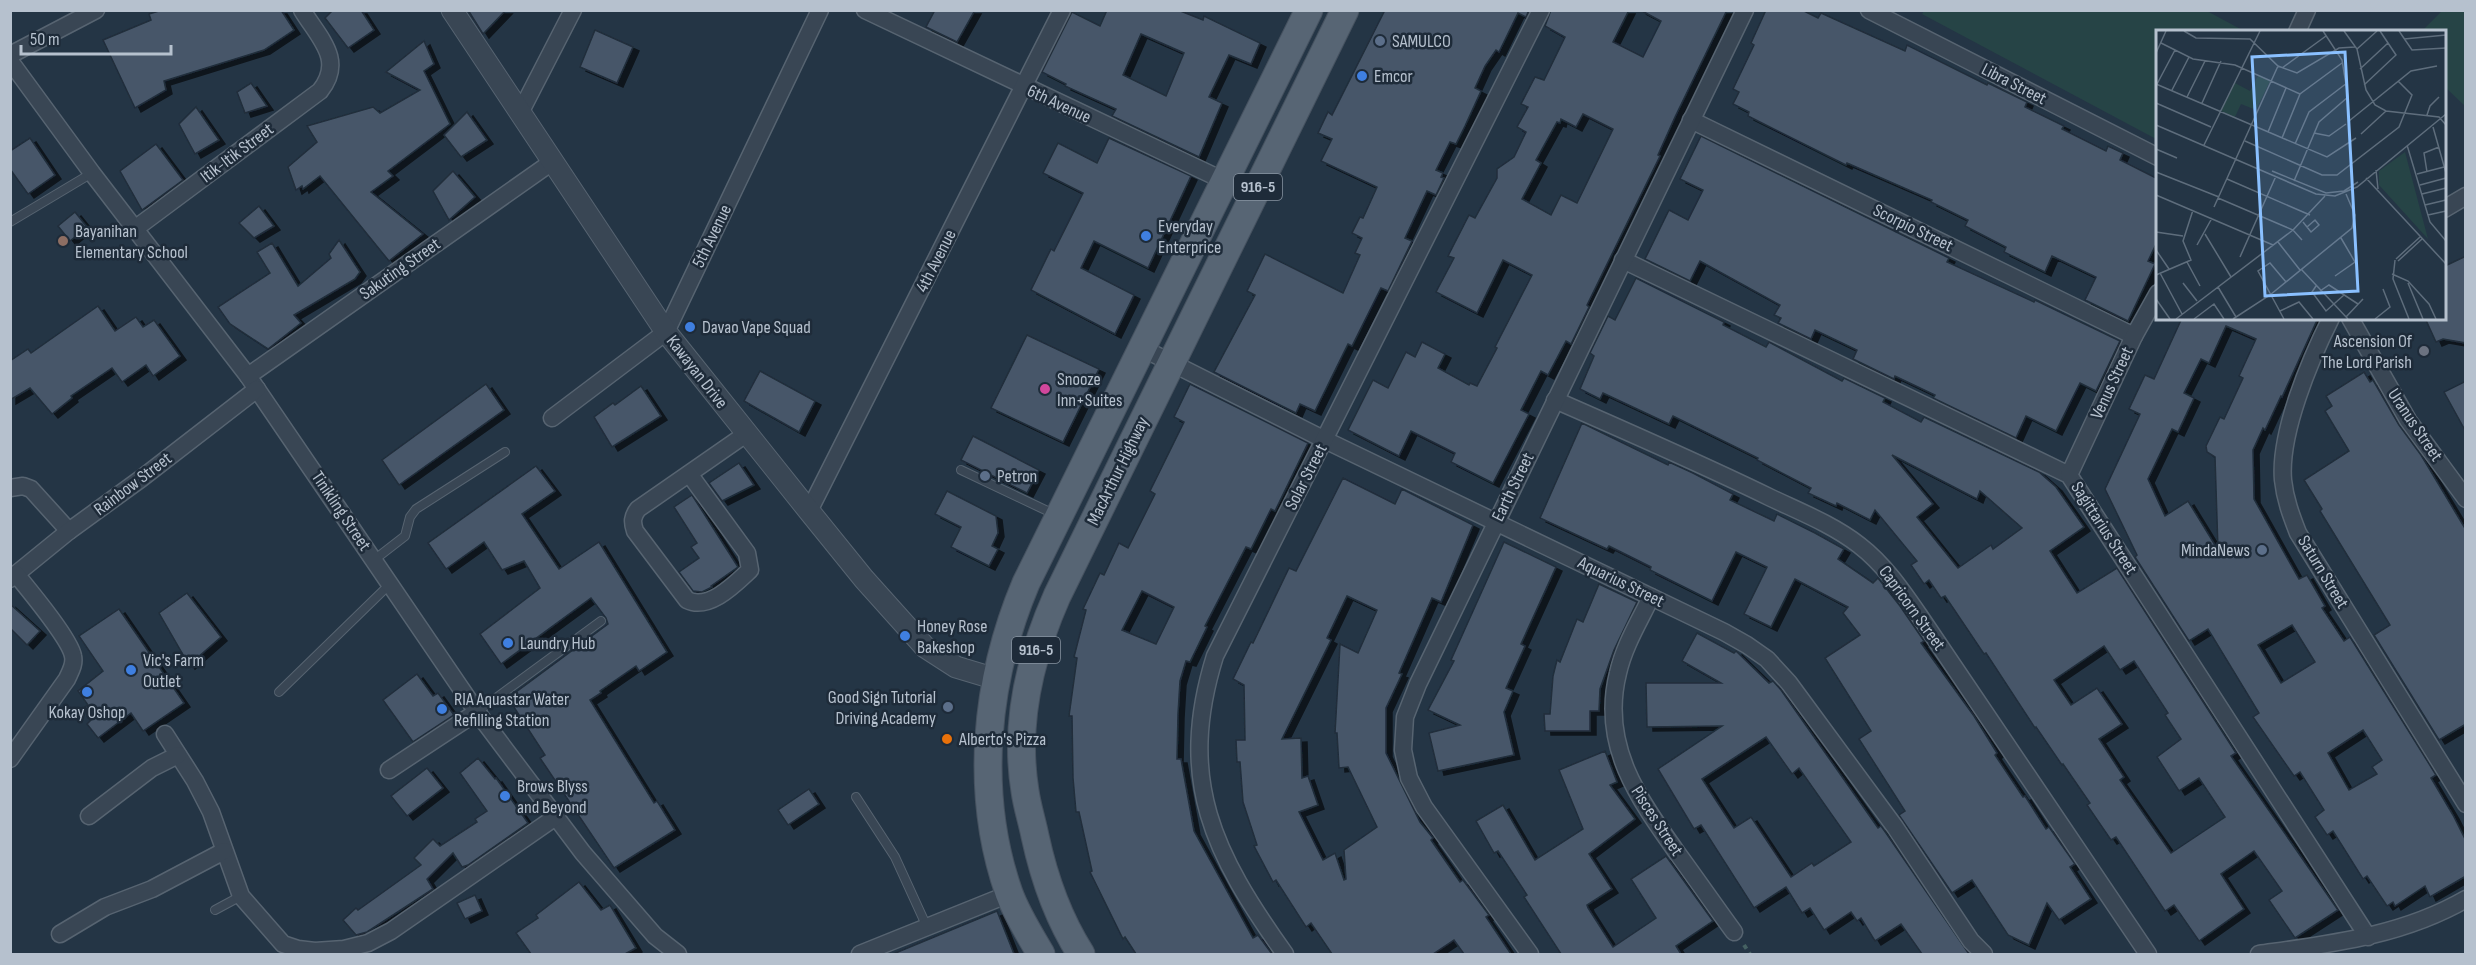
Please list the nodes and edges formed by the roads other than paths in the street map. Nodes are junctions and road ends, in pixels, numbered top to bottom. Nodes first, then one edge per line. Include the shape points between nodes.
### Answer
1 (96, 10) edge
2 (302, 10) edge
3 (452, 10) edge
4 (573, 10) edge
5 (820, 10) edge
6 (865, 10) edge
7 (1062, 10) edge
8 (1309, 10) edge
9 (1344, 10) edge
10 (1541, 10) edge
11 (1745, 10) edge
12 (1869, 10) edge
13 (2307, 10) edge
14 (2297, 30) edge
15 (10, 55) edge
16 (10, 61) edge
17 (1024, 88) junction
18 (520, 113) junction
19 (1691, 120) junction
20 (2156, 156) edge
21 (552, 162) junction
22 (92, 173) junction
23 (1225, 181) junction
24 (1254, 195) junction
25 (2466, 196) edge
26 (2446, 208) edge
27 (10, 222) edge
28 (136, 228) junction
29 (1623, 260) junction
30 (2156, 297) edge
31 (2330, 320) edge
32 (2351, 320) edge
33 (666, 332) junction
34 (2134, 336) junction
35 (1142, 348) junction
36 (1171, 363) junction
37 (253, 383) junction
38 (1555, 400) junction
39 (552, 418) dead end
40 (746, 434) junction
41 (1325, 440) junction
42 (505, 452) dead end
43 (961, 470) dead end
44 (690, 475) junction
45 (2069, 475) junction
46 (10, 488) edge
47 (2466, 499) edge
48 (809, 511) junction
49 (1059, 517) junction
50 (1496, 522) junction
51 (69, 531) junction
52 (374, 560) junction
53 (13, 576) edge
54 (391, 584) junction
55 (1651, 597) junction
56 (601, 621) dead end
57 (996, 680) junction
58 (279, 692) dead end
59 (477, 712) junction
60 (165, 734) dead end
61 (178, 754) junction
62 (10, 759) edge
63 (390, 770) dead end
64 (856, 797) dead end
65 (2466, 804) edge
66 (89, 816) dead end
67 (557, 816) junction
68 (224, 851) junction
69 (1009, 894) junction
70 (241, 896) junction
71 (2466, 899) edge
72 (215, 909) dead end
73 (927, 927) junction
74 (1734, 932) dead end
75 (60, 934) dead end
76 (2368, 937) junction
77 (678, 954) edge
78 (860, 954) edge
79 (1041, 954) edge
80 (1081, 954) edge
81 (1285, 954) edge
82 (1530, 954) edge
83 (1984, 954) edge
84 (2148, 954) edge
85 (2259, 954) edge

1 - 15 street
2 - 28 street, Itik-Itik Street via 332,61 332,72 320,91
3 - 18 street, Kawayan Drive
4 - 18 street
5 - 33 street, 5th Avenue
6 - 17 street, 6th Avenue
7 - 17 street, 4th Avenue
8 - 23 main road, MacArthur Highway / 916-5
9 - 24 main road, MacArthur Highway / 916-5
10 - 41 street, Solar Street
11 - 19 street, Earth Street
12 - 20 street, Libra Street
13 - 14 street
16 - 22 street, Tinikling Street
17 - 23 street, 6th Avenue
17 - 48 street, 4th Avenue
18 - 21 street, Kawayan Drive
19 - 29 street, Earth Street
19 - 34 street, Scorpio Street
21 - 33 street, Kawayan Drive
21 - 37 street, Sakuting Street
22 - 27 lane
22 - 28 street, Tinikling Street
23 - 24 street, 6th Avenue
23 - 35 main road, MacArthur Highway / 916-5
24 - 36 main road, MacArthur Highway / 916-5
25 - 26 street
28 - 37 street, Tinikling Street
29 - 38 street, Earth Street
29 - 45 street, Sagittarius Street
30 - 34 street, Venus Street
31 - 65 street, Saturn Street via 2308,369 2290,426 2283,478 2288,509 2298,533
32 - 47 street, Uranus Street via 2409,420
33 - 39 street, 5th Avenue
33 - 40 street, Kawayan Drive
34 - 45 street, Venus Street
35 - 36 street, Aquarius Street
35 - 49 main road, MacArthur Highway / 916-5
36 - 41 street, Aquarius Street
36 - 80 main road, MacArthur Highway / 916-5 via 1041,631 1027,684 1022,751 1025,791 1043,870
37 - 51 street, Rainbow Street via 142,478
37 - 52 street, Tinikling Street
38 - 50 street, Earth Street
38 - 84 street, Capricorn Street via 1695,461 1830,527 1878,561 1921,618
40 - 44 street
40 - 48 street, Kawayan Drive
41 - 50 street, Aquarius Street
41 - 81 street, Solar Street via 1215,657 1200,718 1198,744 1207,811 1234,877
42 - 52 lane via 416,509 405,536
43 - 49 lane
44 - 44 street via 751,563 750,570 732,586 699,604 687,600 632,523 638,509
45 - 76 street, Sagittarius Street
46 - 51 street via 32,489
48 - 57 street, Kawayan Drive via 925,647 956,667
49 - 57 main road, MacArthur Highway / 916-5 via 1017,604
50 - 55 street, Aquarius Street
50 - 82 street, Earth Street via 1418,684 1405,717 1403,750 1409,778 1424,807
51 - 53 street, Rainbow Street
52 - 54 street, Tinikling Street
53 - 62 street via 67,643 73,666
54 - 58 lane
54 - 59 street, Tinikling Street
55 - 74 street, Pisces Street via 1628,643 1618,674 1613,725 1619,754 1646,809
55 - 83 street, Aquarius Street via 1767,659 1846,759 1971,941
56 - 59 lane
57 - 69 main road, MacArthur Highway / 916-5 via 988,780 993,827
59 - 63 street
59 - 67 street, Tinikling Street
60 - 61 street
61 - 66 street
61 - 68 street via 211,812
64 - 73 lane via 895,857
67 - 70 street via 368,943 315,951 282,944
67 - 77 street, Tinikling Street via 583,853 655,936
68 - 70 street
68 - 75 street via 152,889 105,907
69 - 73 street
69 - 79 main road, MacArthur Highway / 916-5
70 - 72 lane
71 - 76 street via 2424,919
73 - 78 street
76 - 85 street

